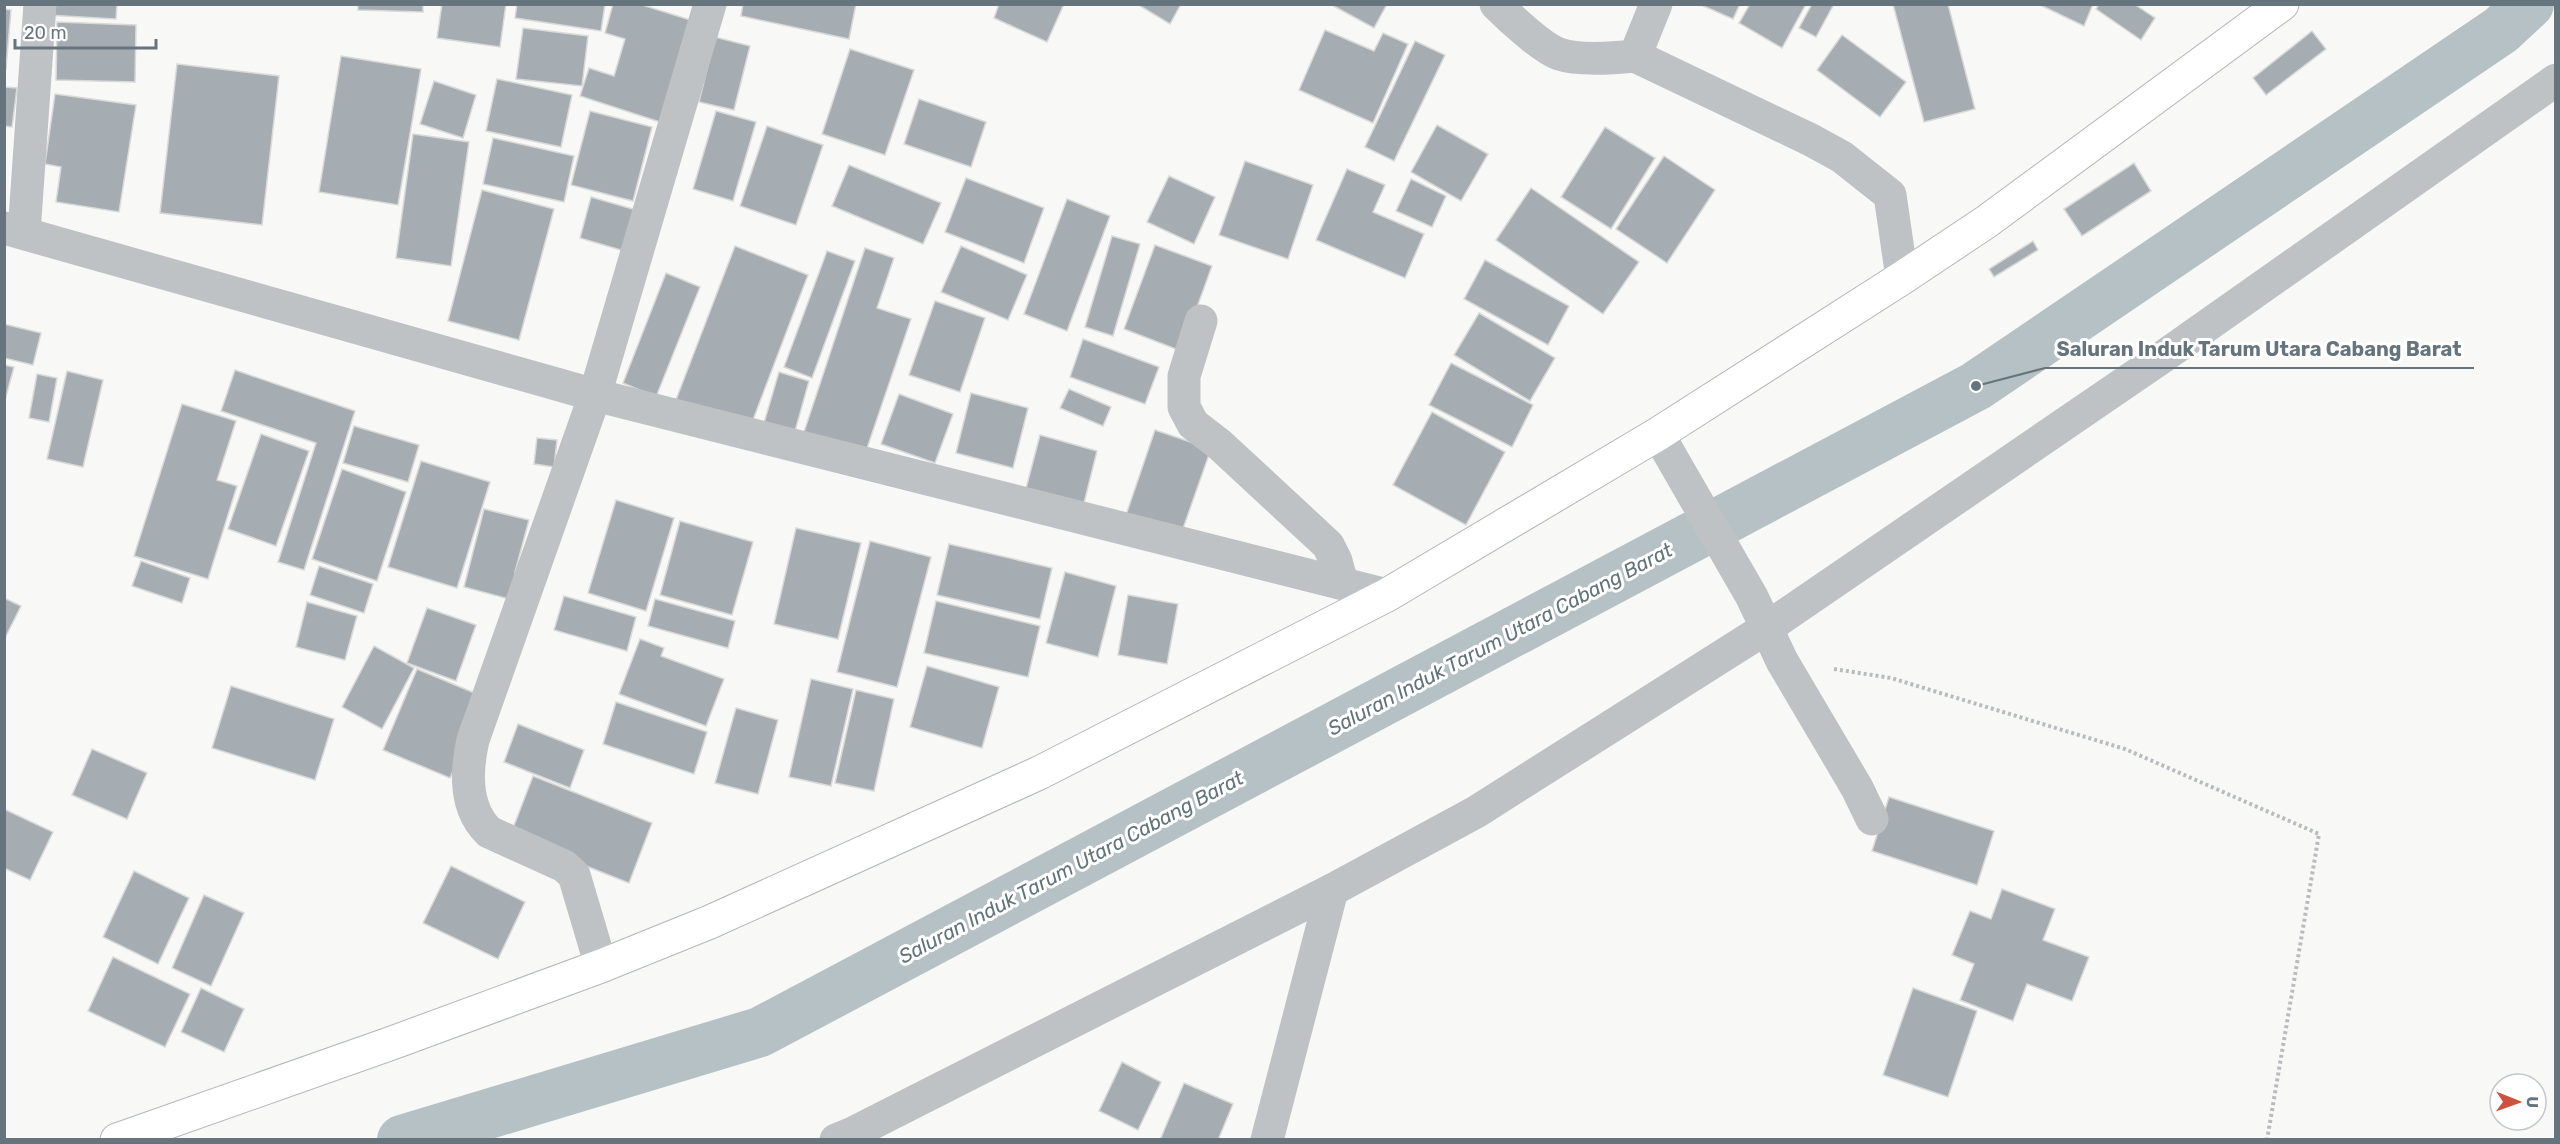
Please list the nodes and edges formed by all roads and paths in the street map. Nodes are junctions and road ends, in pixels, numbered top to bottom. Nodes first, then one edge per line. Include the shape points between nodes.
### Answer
1 (39, 4) edge
2 (710, 4) edge
3 (1496, 4) edge
4 (1656, 4) edge
5 (2282, 4) edge
6 (1635, 56) junction
7 (2556, 80) edge
8 (14, 230) edge
9 (1902, 278) junction
10 (1200, 321) dead end
11 (595, 395) junction
12 (1658, 434) junction
13 (1342, 583) junction
14 (1387, 595) junction
15 (1768, 627) junction
16 (1782, 661) junction
17 (1872, 819) dead end
18 (1332, 891) junction
19 (601, 966) junction
20 (117, 1140) edge
21 (836, 1140) edge
22 (1267, 1140) edge
23 (2267, 1140) edge

1 - 8 street
2 - 11 street
3 - 6 street via 1559,54 1603,59
4 - 6 street
5 - 9 main road via 1986,222
6 - 9 street via 1811,140 1863,172 1890,195
7 - 15 street via 2164,356
8 - 11 street
9 - 12 main road
10 - 13 street via 1184,376 1184,406 1193,424 1328,546
11 - 13 street
11 - 19 street via 468,761 470,799 481,825 561,864 574,875
12 - 14 main road
12 - 15 street
13 - 14 street
14 - 19 main road via 1039,772 710,922
15 - 16 street
15 - 18 street via 1476,812
16 - 17 street
16 - 23 path via 1891,678 2125,749 2319,834
18 - 21 street
18 - 22 street
19 - 20 main road

